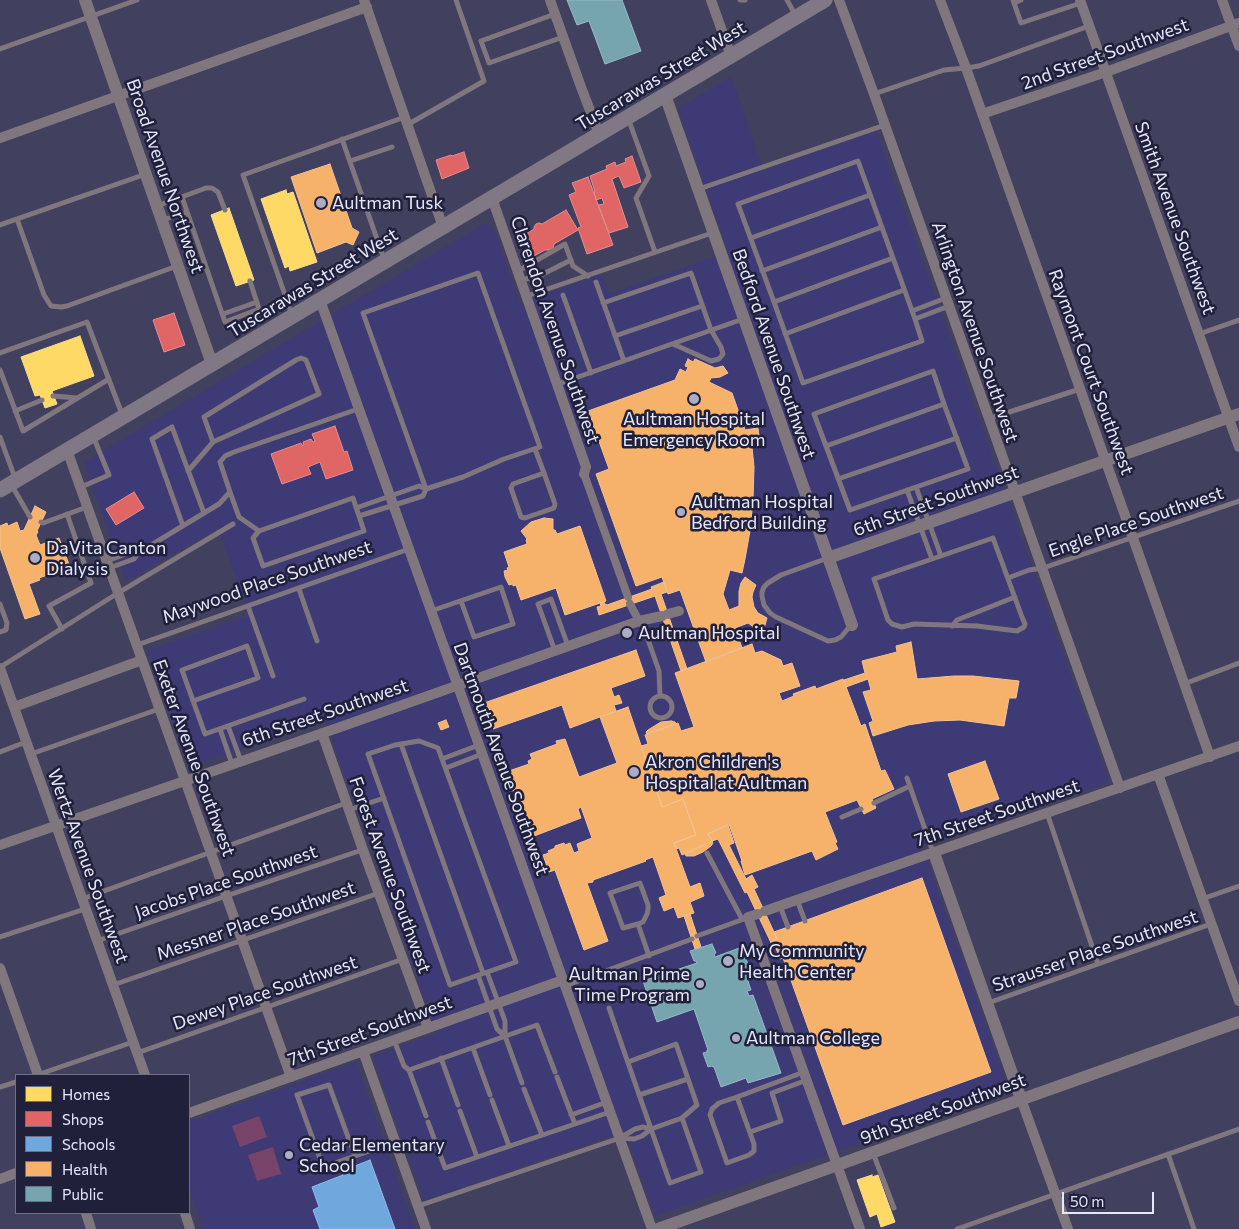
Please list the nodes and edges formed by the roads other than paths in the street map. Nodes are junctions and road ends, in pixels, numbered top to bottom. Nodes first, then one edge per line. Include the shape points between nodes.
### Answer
1 (85, 0) edge
2 (136, 0) edge
3 (456, 0) edge
4 (550, 0) edge
5 (711, 0) edge
6 (740, 0) edge
7 (745, 0) edge
8 (787, 0) edge
9 (825, 0) edge
10 (839, 0) edge
11 (940, 0) edge
12 (1021, 0) edge
13 (1222, 0) edge
14 (1013, 1) edge
15 (1081, 1) edge
16 (366, 3) edge
17 (555, 14) junction
18 (91, 16) junction
19 (797, 17) junction
20 (1235, 24) edge
21 (1090, 26) junction
22 (563, 36) junction
23 (1239, 46) edge
24 (0, 49) edge
25 (731, 56) junction
26 (966, 68) junction
27 (1106, 72) junction
28 (874, 94) junction
29 (119, 96) junction
30 (665, 96) junction
31 (982, 114) junction
32 (627, 118) junction
33 (406, 121) junction
34 (885, 124) junction
35 (599, 134) junction
36 (0, 138) edge
37 (342, 139) junction
38 (392, 147) dead end
39 (350, 161) junction
40 (146, 174) junction
41 (697, 190) junction
42 (870, 195) junction
43 (182, 197) junction
44 (492, 198) junction
45 (157, 206) junction
46 (225, 210) dead end
47 (187, 212) junction
48 (17, 219) junction
49 (162, 220) junction
50 (0, 225) edge
51 (882, 226) junction
52 (444, 227) junction
53 (713, 232) junction
54 (751, 238) junction
55 (655, 252) junction
56 (893, 258) junction
57 (571, 260) junction
58 (385, 261) junction
59 (178, 265) junction
60 (762, 270) junction
61 (519, 275) junction
62 (588, 276) junction
63 (250, 281) dead end
64 (596, 282) dead end
65 (904, 290) junction
66 (563, 295) dead end
67 (527, 296) junction
68 (320, 300) junction
69 (257, 302) junction
70 (774, 302) junction
71 (947, 302) junction
72 (603, 303) junction
73 (702, 306) junction
74 (912, 311) junction
75 (223, 314) junction
76 (293, 316) junction
77 (743, 319) junction
78 (915, 319) junction
79 (1239, 320) edge
80 (711, 330) junction
81 (785, 334) junction
82 (1199, 334) junction
83 (615, 336) junction
84 (673, 344) junction
85 (0, 354) edge
86 (624, 361) junction
87 (212, 364) junction
88 (0, 370) edge
89 (591, 373) junction
90 (109, 379) junction
91 (558, 384) junction
92 (1080, 388) junction
93 (53, 396) dead end
94 (78, 398) junction
95 (42, 400) dead end
96 (944, 404) junction
97 (358, 409) junction
98 (15, 411) junction
99 (1234, 416) edge
100 (123, 417) junction
101 (988, 419) junction
102 (92, 435) junction
103 (0, 436) edge
104 (957, 438) junction
105 (213, 442) junction
106 (826, 446) junction
107 (1239, 447) edge
108 (535, 449) junction
109 (68, 450) junction
110 (1106, 460) junction
111 (188, 471) junction
112 (544, 473) junction
113 (584, 474) joint
114 (838, 479) junction
115 (9, 485) edge
116 (81, 487) junction
117 (916, 487) junction
118 (426, 489) junction
119 (907, 490) junction
120 (230, 492) junction
121 (1015, 492) junction
122 (391, 501) junction
123 (1239, 501) edge
124 (88, 506) junction
125 (356, 508) junction
126 (206, 512) junction
127 (66, 514) junction
128 (359, 516) junction
129 (30, 517) dead end
130 (41, 522) dead end
131 (233, 524) dead end
132 (924, 524) junction
133 (183, 526) junction
134 (259, 531) junction
135 (1134, 538) junction
136 (409, 549) junction
137 (940, 556) junction
138 (828, 558) junction
139 (932, 559) junction
140 (108, 564) junction
141 (1042, 568) junction
142 (1008, 578) junction
143 (299, 589) junction
144 (118, 593) junction
145 (1015, 597) junction
146 (461, 601) junction
147 (0, 604) edge
148 (248, 606) junction
149 (431, 611) junction
150 (679, 611) dead end
151 (639, 621) junction
152 (852, 624) joint
153 (952, 626) junction
154 (62, 628) junction
155 (0, 632) edge
156 (317, 641) dead end
157 (137, 645) junction
158 (568, 646) junction
159 (555, 651) junction
160 (142, 660) junction
161 (1239, 663) edge
162 (0, 668) edge
163 (274, 676) dead end
164 (1184, 684) junction
165 (457, 685) junction
166 (660, 696) junction
167 (304, 699) dead end
168 (194, 701) junction
169 (14, 707) junction
170 (159, 709) junction
171 (228, 726) junction
172 (220, 729) junction
173 (322, 733) junction
174 (26, 742) junction
175 (401, 744) junction
176 (1239, 746) edge
177 (481, 750) junction
178 (0, 752) edge
179 (30, 754) junction
180 (1210, 757) junction
181 (442, 759) junction
182 (237, 763) junction
183 (446, 768) junction
184 (1158, 774) junction
185 (907, 778) dead end
186 (185, 781) junction
187 (910, 786) junction
188 (1120, 788) junction
189 (384, 798) junction
190 (874, 803) dead end
191 (348, 806) junction
192 (861, 809) dead end
193 (1047, 813) junction
194 (842, 818) dead end
195 (56, 826) junction
196 (0, 845) edge
197 (363, 850) junction
198 (210, 852) junction
199 (934, 852) junction
200 (708, 853) dead end
201 (1239, 886) edge
202 (379, 893) junction
203 (226, 896) junction
204 (1202, 899) junction
205 (797, 900) junction
206 (84, 904) junction
207 (780, 906) junction
208 (753, 915) junction
209 (804, 921) dead end
210 (638, 924) junction
211 (1212, 924) junction
212 (788, 927) dead end
213 (0, 937) edge
214 (242, 940) junction
215 (97, 941) junction
216 (649, 956) junction
217 (403, 959) junction
218 (1098, 964) junction
219 (0, 968) edge
220 (483, 973) junction
221 (564, 983) junction
222 (113, 985) junction
223 (1239, 1001) edge
224 (987, 1003) junction
225 (494, 1004) junction
226 (266, 1007) junction
227 (609, 1008) dead end
228 (1239, 1022) edge
229 (428, 1028) junction
230 (505, 1036) junction
231 (394, 1040) junction
232 (134, 1042) junction
233 (473, 1048) junction
234 (363, 1051) junction
235 (137, 1053) junction
236 (441, 1058) junction
237 (628, 1062) junction
238 (409, 1070) junction
239 (37, 1074) edge
240 (40, 1074) edge
241 (145, 1074) edge
242 (806, 1076) junction
243 (290, 1077) junction
244 (688, 1079) junction
245 (15, 1082) edge
246 (0, 1087) edge
247 (639, 1096) junction
248 (737, 1097) junction
249 (1021, 1099) junction
250 (609, 1107) junction
251 (190, 1113) edge
252 (571, 1115) junction
253 (682, 1118) junction
254 (575, 1124) junction
255 (651, 1129) junction
256 (1239, 1129) edge
257 (750, 1132) junction
258 (542, 1135) junction
259 (620, 1138) junction
260 (395, 1142) junction
261 (509, 1146) junction
262 (873, 1152) junction
263 (1168, 1154) junction
264 (355, 1156) junction
265 (477, 1157) junction
266 (837, 1165) junction
267 (15, 1173) edge
268 (0, 1179) edge
269 (1055, 1194) junction
270 (418, 1207) junction
271 (894, 1208) dead end
272 (86, 1214) edge
273 (185, 1214) edge
274 (964, 1228) edge
275 (91, 1229) edge
276 (190, 1229) edge
277 (426, 1229) edge
278 (652, 1229) edge
279 (658, 1229) edge
280 (860, 1229) edge
281 (957, 1229) edge
282 (1068, 1229) edge
283 (1194, 1229) edge

1 - 18 street, Broad Avenue Northwest
2 - 18 lane
3 - 33 lane via 484,81
4 - 17 street
5 - 25 street
6 - 7 lane
8 - 19 lane
9 - 19 main road, Tuscarawas Street West
10 - 28 street, Arlington Avenue Southwest
11 - 26 street, Raymont Court Southwest
12 - 14 lane
13 - 20 street
14 - 15 lane via 1021,23
15 - 21 street, Smith Avenue Southwest
16 - 29 street
16 - 33 street
17 - 22 street
17 - 22 lane via 481,41 489,64
18 - 24 lane
18 - 29 street, Broad Avenue Northwest
19 - 25 main road, Tuscarawas Street West
20 - 23 street
20 - 27 street, 2nd Street Southwest
21 - 26 lane
21 - 27 street, Smith Avenue Southwest
22 - 35 street
25 - 30 main road, Tuscarawas Street West
26 - 28 lane via 944,70
26 - 31 street, Raymont Court Southwest
27 - 31 street, 2nd Street Southwest
27 - 82 street, Smith Avenue Southwest
28 - 34 street, Arlington Avenue Southwest
29 - 36 street
29 - 40 street, Broad Avenue Northwest
30 - 32 main road, Tuscarawas Street West
30 - 41 street, Bedford Avenue Southwest
31 - 92 street, Raymont Court Southwest
32 - 35 main road, Tuscarawas Street West
32 - 55 lane via 649,176 636,198
33 - 37 lane
33 - 52 street
34 - 41 lane
34 - 71 street, Arlington Avenue Southwest
35 - 44 main road, Tuscarawas Street West
37 - 39 lane
37 - 76 lane via 243,175
38 - 39 lane
39 - 58 lane
40 - 45 street, Broad Avenue Northwest
40 - 48 lane
41 - 53 street, Bedford Avenue Southwest
42 - 51 lane
42 - 54 lane
42 - 54 lane via 858,161 738,204
43 - 45 lane
43 - 46 lane via 214,188
43 - 47 lane
44 - 52 main road, Tuscarawas Street West
44 - 61 street, Clarendon Avenue Southwest
45 - 49 street, Broad Avenue Northwest
47 - 49 lane
47 - 75 lane
48 - 50 lane
48 - 59 lane via 44,296 51,306 66,306
49 - 59 street, Broad Avenue Northwest
51 - 56 lane
51 - 60 lane
52 - 58 main road, Tuscarawas Street West
53 - 55 lane
53 - 77 street, Bedford Avenue Southwest
54 - 60 lane
55 - 62 lane
56 - 65 lane
56 - 70 lane
57 - 61 lane via 539,276
57 - 61 lane via 565,244
57 - 62 lane
58 - 68 main road, Tuscarawas Street West
59 - 87 street, Broad Avenue Northwest
60 - 70 lane
61 - 67 street, Clarendon Avenue Southwest
62 - 67 lane
63 - 69 lane
64 - 72 lane
65 - 74 lane
65 - 81 lane
66 - 89 lane
67 - 91 street, Clarendon Avenue Southwest
68 - 76 main road, Tuscarawas Street West
68 - 97 street, Dartmouth Avenue Southwest
69 - 75 lane
69 - 75 lane via 260,310 226,322
70 - 81 lane
71 - 74 lane
71 - 78 lane
71 - 101 street, Arlington Avenue Southwest
72 - 73 lane via 691,273
72 - 83 lane
73 - 80 lane
73 - 83 lane
74 - 78 lane
76 - 87 main road, Tuscarawas Street West
77 - 80 lane
77 - 138 street, Bedford Avenue Southwest
78 - 81 lane via 922,341 803,383
79 - 82 lane
80 - 84 lane
80 - 84 lane via 722,351 722,356 714,362
82 - 99 street, Smith Avenue Southwest
83 - 86 lane
84 - 86 lane
85 - 90 lane via 87,322
86 - 89 lane
87 - 100 main road, Tuscarawas Street West
88 - 98 lane
89 - 91 lane
90 - 94 lane
90 - 100 lane
91 - 113 street, Clarendon Avenue Southwest via 586,468
92 - 101 lane
92 - 110 street, Raymont Court Southwest
93 - 94 lane
94 - 98 lane via 23,431
95 - 98 lane
96 - 104 lane
96 - 106 lane
96 - 106 lane via 932,371 814,414
97 - 120 lane via 225,456 220,462
97 - 122 street, Dartmouth Avenue Southwest
99 - 107 street, Smith Avenue Southwest
99 - 110 street, 6th Street Southwest
100 - 102 main road, Tuscarawas Street West
101 - 121 street, Arlington Avenue Southwest
102 - 109 main road, Tuscarawas Street West
102 - 116 lane via 109,475
103 - 115 lane
104 - 114 lane
104 - 117 lane via 968,469
105 - 105 lane via 204,417 296,360 306,360 319,394
105 - 111 lane
106 - 114 lane
108 - 112 lane
108 - 118 lane
108 - 118 lane via 540,447 478,274 363,313
109 - 115 main road, Tuscarawas Street West
109 - 116 street, Exeter Avenue Southwest
110 - 121 street, 6th Street Southwest
110 - 135 street, Raymont Court Southwest
111 - 126 lane
111 - 133 lane via 172,427 152,439
112 - 112 lane via 513,484 511,488 521,517 554,508
113 - 151 street
114 - 119 lane via 850,510
115 - 129 lane
116 - 124 street, Exeter Avenue Southwest
117 - 119 lane
117 - 132 lane
118 - 122 lane via 419,486
118 - 122 lane via 423,496
119 - 132 lane
120 - 126 lane
120 - 134 lane via 239,517
121 - 132 street, 6th Street Southwest
121 - 141 street, Arlington Avenue Southwest
122 - 125 lane
122 - 128 lane
122 - 136 street, Dartmouth Avenue Southwest
123 - 135 lane, Engle Place Southwest
124 - 127 lane
124 - 140 street, Exeter Avenue Southwest
125 - 128 lane
125 - 134 lane via 353,498
126 - 133 lane
127 - 130 lane
127 - 154 lane via 91,583 49,606
128 - 134 lane via 364,531 263,566 253,538
131 - 144 lane
132 - 137 lane
132 - 138 street, 6th Street Southwest
132 - 139 lane
133 - 140 lane via 138,553 131,552
135 - 141 lane, Engle Place Southwest
135 - 164 street, Raymont Court Southwest
136 - 143 lane, Maywood Place Southwest
136 - 149 street, Dartmouth Avenue Southwest
137 - 139 lane
137 - 142 lane via 993,538
138 - 152 street, Bedford Avenue Southwest
138 - 152 lane, 6th Street Southwest via 768,583 762,592 764,605 776,617 828,641 840,637
139 - 153 lane via 874,579 892,624 902,627 914,624
140 - 144 street, Exeter Avenue Southwest
141 - 142 lane, Engle Place Southwest
141 - 188 street, Arlington Avenue Southwest
142 - 145 lane
143 - 148 lane, Maywood Place Southwest
143 - 156 lane
144 - 154 lane
144 - 157 street, Exeter Avenue Southwest
145 - 153 lane via 957,620
145 - 153 lane via 1024,628 1017,631
146 - 146 lane via 501,588 513,624 474,637
146 - 149 lane
147 - 155 lane via 7,623 6,630
148 - 157 lane, Maywood Place Southwest
148 - 163 lane
149 - 165 street, Dartmouth Avenue Southwest
150 - 151 street, 6th Street Southwest
151 - 158 street, 6th Street Southwest
151 - 166 lane via 659,671
154 - 162 lane
157 - 160 street, Exeter Avenue Southwest
158 - 159 street, 6th Street Southwest
158 - 159 lane via 551,599 538,604
159 - 165 street, 6th Street Southwest
160 - 169 street
160 - 170 street, Exeter Avenue Southwest
161 - 164 lane
162 - 169 street, Wertz Avenue Southwest
164 - 180 street, Raymont Court Southwest
165 - 173 street, 6th Street Southwest
165 - 177 street, Dartmouth Avenue Southwest
166 - 166 lane via 653,699 650,709 661,718 670,713 672,706 669,700
167 - 171 lane
168 - 168 lane via 182,670 247,646 258,678
168 - 172 lane via 205,734
169 - 174 street, Wertz Avenue Southwest
170 - 179 lane
170 - 186 street, Exeter Avenue Southwest
171 - 172 lane
171 - 182 lane
172 - 182 lane
173 - 182 street, 6th Street Southwest
173 - 191 street, Forest Avenue Southwest
174 - 178 lane
174 - 179 street, Wertz Avenue Southwest
175 - 181 lane via 419,741 438,748
175 - 189 lane via 368,754
175 - 220 lane
176 - 180 street, 7th Street Southwest
177 - 181 lane
177 - 183 lane
177 - 221 street, Dartmouth Avenue Southwest
179 - 195 street, Wertz Avenue Southwest
180 - 184 street, 7th Street Southwest
181 - 183 lane
182 - 186 street, 6th Street Southwest
183 - 220 lane via 516,962
184 - 188 street, 7th Street Southwest
184 - 204 street
185 - 187 lane
186 - 195 street, 6th Street Southwest
186 - 198 street, Exeter Avenue Southwest
187 - 190 lane
187 - 199 lane
188 - 193 street, 7th Street Southwest
189 - 191 lane
189 - 220 lane via 450,984
191 - 197 street, Forest Avenue Southwest
191 - 198 lane
192 - 194 lane
193 - 199 street, 7th Street Southwest
193 - 218 lane
195 - 196 street, 6th Street Southwest
195 - 206 street, Wertz Avenue Southwest
197 - 202 street, Forest Avenue Southwest
197 - 203 lane, Jacobs Place Southwest
198 - 203 street, Exeter Avenue Southwest
198 - 206 lane
199 - 205 street, 7th Street Southwest
199 - 224 street
200 - 208 lane
201 - 204 lane, Strausser Place Southwest
202 - 214 lane, Messner Place Southwest
202 - 217 street, Forest Avenue Southwest
203 - 214 street, Exeter Avenue Southwest
203 - 215 lane, Jacobs Place Southwest
204 - 211 street
205 - 207 street, 7th Street Southwest
205 - 209 lane
206 - 213 lane
206 - 215 street, Wertz Avenue Southwest
207 - 208 street, 7th Street Southwest
207 - 212 lane
208 - 216 lane, 7th Street Southwest
208 - 242 street
210 - 210 lane via 623,928 610,893 640,883 648,910
210 - 216 lane
211 - 218 lane, Strausser Place Southwest
211 - 223 street
214 - 222 lane, Messner Place Southwest
214 - 226 street, Exeter Avenue Southwest
215 - 222 street, Wertz Avenue Southwest
216 - 221 lane, 7th Street Southwest
217 - 226 lane, Dewey Place Southwest
217 - 229 street, Forest Avenue Southwest
218 - 224 lane, Strausser Place Southwest
219 - 239 street
220 - 225 lane
220 - 225 lane
221 - 225 street, 7th Street Southwest
221 - 250 street, Dartmouth Avenue Southwest
222 - 232 street, Wertz Avenue Southwest
224 - 249 street
225 - 229 street, 7th Street Southwest
225 - 230 lane via 504,1021
225 - 230 lane via 497,1028
226 - 235 lane, Dewey Place Southwest
226 - 243 street, Exeter Avenue Southwest
227 - 237 lane
228 - 249 street, 9th Street Southwest
229 - 231 street, 7th Street Southwest
230 - 233 lane
230 - 252 lane via 537,1024
230 - 258 lane
231 - 234 street, 7th Street Southwest
231 - 238 lane via 404,1066
232 - 235 street, Wertz Avenue Southwest
232 - 240 lane
233 - 236 lane
233 - 261 lane
234 - 243 street, 7th Street Southwest
234 - 260 street
235 - 241 street, Wertz Avenue Southwest
236 - 238 lane
236 - 265 lane
237 - 244 lane via 676,1044
237 - 247 lane
238 - 265 lane via 445,1168
242 - 248 lane
242 - 257 lane via 772,1093 781,1121
242 - 266 street
243 - 251 street, 7th Street Southwest
244 - 247 lane
244 - 253 lane via 697,1105
245 - 246 lane
247 - 255 lane
248 - 257 lane
248 - 257 lane via 719,1103 710,1115 726,1162 749,1155 754,1150
249 - 262 street, 9th Street Southwest
249 - 269 street
250 - 252 lane
250 - 254 lane
250 - 259 street, Dartmouth Avenue Southwest
252 - 254 lane
253 - 255 lane
253 - 255 lane via 702,1172 670,1183
254 - 258 lane
255 - 259 lane via 635,1129
255 - 259 lane via 642,1136
256 - 263 lane
258 - 261 lane
259 - 270 lane
259 - 278 street, Dartmouth Avenue Southwest
260 - 264 lane
260 - 270 street
261 - 265 lane
262 - 266 street, 9th Street Southwest
262 - 271 lane
263 - 269 lane
263 - 283 lane
264 - 264 lane via 329,1085 297,1096 323,1167
266 - 279 street, 9th Street Southwest
266 - 280 street
267 - 268 street
269 - 274 lane
269 - 282 street
270 - 277 street
272 - 275 street
273 - 276 street
274 - 281 lane

